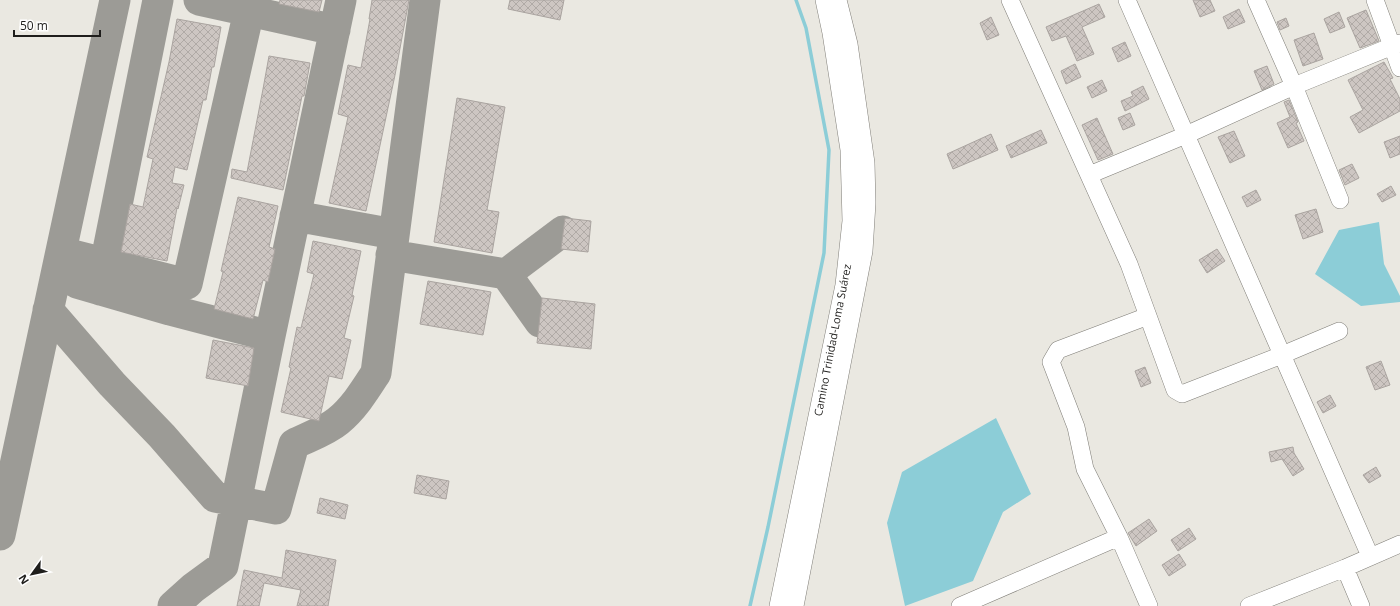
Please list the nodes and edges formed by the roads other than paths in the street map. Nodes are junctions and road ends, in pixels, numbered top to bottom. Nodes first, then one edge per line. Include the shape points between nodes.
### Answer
1 (824, 0) edge
2 (838, 0) edge
3 (1010, 0) edge
4 (1127, 0) edge
5 (1256, 0) edge
6 (1375, 0) edge
7 (1396, 45) edge
8 (1400, 68) edge
9 (1294, 86) junction
10 (1186, 135) junction
11 (1089, 175) junction
12 (1340, 200) dead end
13 (1148, 316) junction
14 (1339, 331) dead end
15 (1282, 355) junction
16 (1119, 537) junction
17 (1400, 544) edge
18 (1370, 556) junction
19 (1345, 568) junction
20 (778, 606) edge
21 (796, 606) edge
22 (960, 606) edge
23 (1149, 606) edge
24 (1249, 606) edge
25 (1361, 606) edge

1 - 20 street, Camino Trinidad-Loma Suárez via 848,150 851,221 844,285
2 - 21 street, Camino Trinidad-Loma Suárez via 849,44 866,163 864,251
3 - 11 street
4 - 10 street
5 - 9 street
6 - 7 street
7 - 8 street
7 - 9 street
9 - 10 street
9 - 12 street
10 - 11 street
10 - 15 street
11 - 13 street via 1129,264
13 - 15 street via 1175,390 1182,394
13 - 16 street via 1058,350 1051,362 1076,427 1085,469
14 - 15 street
15 - 18 street
16 - 22 street
16 - 23 street
17 - 18 street
18 - 19 street
19 - 24 street
19 - 25 street

